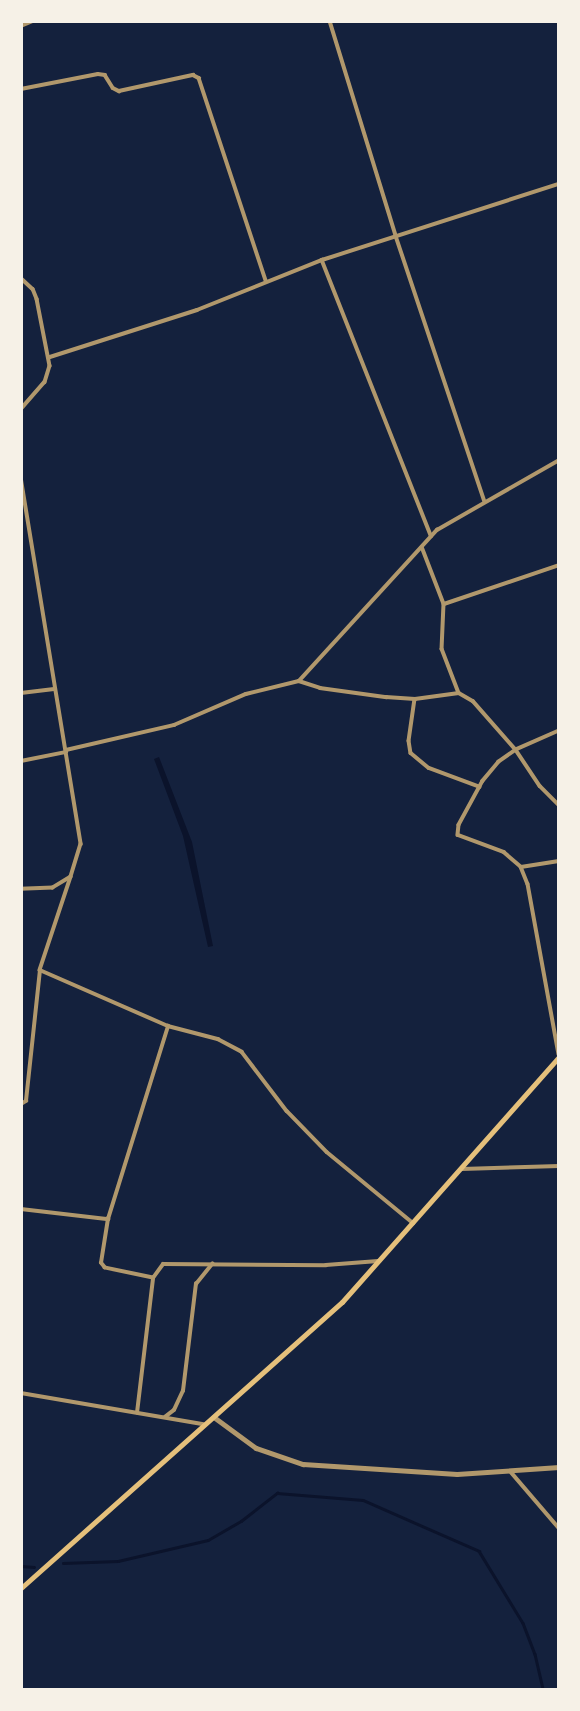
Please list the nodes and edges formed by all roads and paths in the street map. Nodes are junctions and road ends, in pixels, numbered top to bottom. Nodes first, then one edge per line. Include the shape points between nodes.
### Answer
1 (33, 21) edge
2 (330, 21) edge
3 (21, 26) edge
4 (21, 89) edge
5 (559, 184) edge
6 (396, 236) junction
7 (322, 260) junction
8 (21, 278) edge
9 (267, 281) junction
10 (50, 356) junction
11 (21, 410) edge
12 (559, 460) edge
13 (21, 477) edge
14 (485, 502) junction
15 (431, 536) junction
16 (422, 547) junction
17 (559, 565) edge
18 (444, 604) junction
19 (299, 681) junction
20 (54, 689) junction
21 (21, 693) edge
22 (459, 693) junction
23 (415, 699) junction
24 (559, 731) edge
25 (516, 750) junction
26 (66, 751) junction
27 (21, 761) edge
28 (480, 787) junction
29 (559, 805) edge
30 (559, 862) edge
31 (521, 867) junction
32 (72, 877) junction
33 (21, 889) edge
34 (40, 970) junction
35 (168, 1026) junction
36 (559, 1056) edge
37 (21, 1104) edge
38 (559, 1166) edge
39 (459, 1169) junction
40 (21, 1209) edge
41 (108, 1219) junction
42 (413, 1223) junction
43 (379, 1261) junction
44 (212, 1264) junction
45 (153, 1278) junction
46 (21, 1393) edge
47 (136, 1413) junction
48 (165, 1417) junction
49 (214, 1417) junction
50 (205, 1424) junction
51 (559, 1467) edge
52 (511, 1472) junction
53 (559, 1528) edge
54 (21, 1588) edge

1 - 3 street
2 - 6 street
4 - 9 street via 98,74 119,91 193,75 199,78
5 - 6 street
6 - 7 street
6 - 14 street
7 - 9 street
7 - 15 street
8 - 10 street via 37,299
9 - 10 street via 144,328
10 - 11 street via 45,382
12 - 14 street
13 - 20 street
14 - 15 street
15 - 16 street
16 - 18 street
16 - 19 street
17 - 18 street
18 - 22 street via 442,649
19 - 23 street via 320,688
19 - 26 street via 246,694 174,725
20 - 21 street
20 - 26 street
22 - 23 street
22 - 25 street via 473,701
23 - 28 street via 411,753 429,768
24 - 25 street
25 - 28 street via 499,762
25 - 29 street
26 - 27 street
26 - 32 street via 81,831
28 - 31 street via 458,835 504,852
30 - 31 street
31 - 36 street via 528,884
32 - 33 street via 53,888
32 - 34 street
34 - 35 street
34 - 37 street via 26,1101
35 - 41 street
35 - 42 street via 218,1039 242,1052 287,1111 327,1152
36 - 39 main road
38 - 39 street
39 - 42 main road
40 - 41 street
41 - 45 street via 103,1266
42 - 43 main road
43 - 44 street
43 - 49 main road via 341,1302
44 - 45 street via 168,1263 159,1267
44 - 48 street via 196,1284 183,1391
45 - 47 street
46 - 47 street
47 - 48 street
48 - 50 street
49 - 50 main road
49 - 52 street via 256,1448 291,1462 403,1472
50 - 54 main road
51 - 52 street
52 - 53 street

